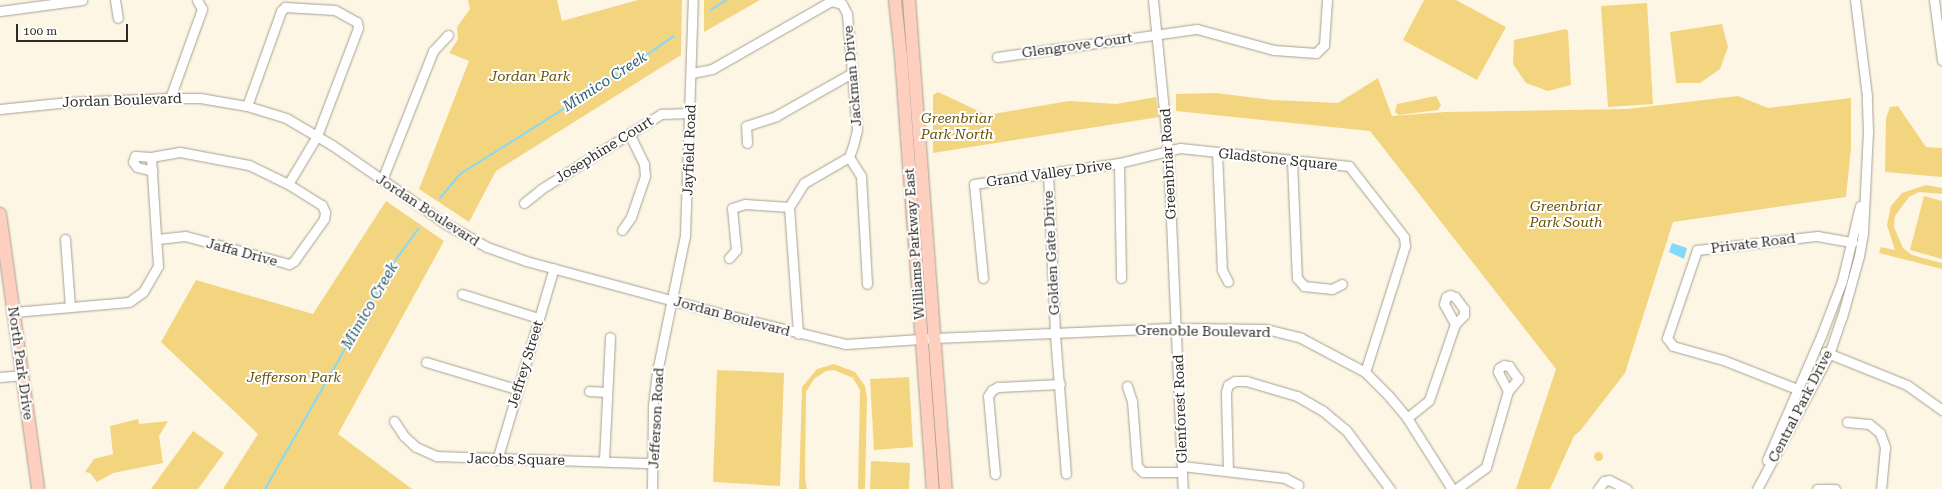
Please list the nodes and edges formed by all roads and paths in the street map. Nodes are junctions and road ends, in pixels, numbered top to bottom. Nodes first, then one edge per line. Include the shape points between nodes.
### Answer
1 (82, 0) edge
2 (115, 0) edge
3 (197, 0) edge
4 (693, 0) edge
5 (894, 0) edge
6 (909, 0) edge
7 (1153, 0) edge
8 (1327, 0) edge
9 (1856, 0) edge
10 (1934, 0) edge
11 (0, 11) edge
12 (118, 18) dead end
13 (1157, 34) junction
14 (448, 35) dead end
15 (997, 57) dead end
16 (1942, 60) edge
17 (692, 73) junction
18 (852, 73) junction
19 (170, 98) junction
20 (247, 106) junction
21 (0, 109) edge
22 (690, 113) junction
23 (629, 133) junction
24 (317, 136) junction
25 (747, 143) dead end
26 (1168, 151) junction
27 (1217, 152) junction
28 (152, 157) junction
29 (849, 157) junction
30 (1292, 161) junction
31 (1119, 163) junction
32 (153, 171) junction
33 (1048, 172) junction
34 (382, 180) junction
35 (1866, 181) junction
36 (288, 184) junction
37 (524, 203) dead end
38 (789, 207) junction
39 (0, 214) edge
40 (622, 230) dead end
41 (65, 239) dead end
42 (157, 239) junction
43 (1852, 242) junction
44 (729, 258) dead end
45 (554, 268) junction
46 (983, 278) dead end
47 (1121, 278) dead end
48 (1228, 282) dead end
49 (867, 284) dead end
50 (1342, 284) dead end
51 (462, 294) dead end
52 (671, 299) junction
53 (70, 307) junction
54 (14, 312) junction
55 (538, 318) junction
56 (1455, 324) dead end
57 (1176, 328) junction
58 (798, 334) junction
59 (1055, 334) junction
60 (610, 337) dead end
61 (934, 338) junction
62 (922, 339) junction
63 (1816, 349) junction
64 (1829, 354) junction
65 (426, 362) dead end
66 (1365, 372) junction
67 (24, 375) junction
68 (0, 377) edge
69 (1060, 384) junction
70 (1127, 386) dead end
71 (516, 389) junction
72 (1797, 389) junction
73 (589, 391) dead end
74 (1508, 391) dead end
75 (606, 392) junction
76 (1942, 410) edge
77 (1407, 418) junction
78 (394, 421) dead end
79 (1847, 422) dead end
80 (497, 460) junction
81 (604, 460) junction
82 (652, 463) junction
83 (1182, 469) junction
84 (1228, 471) junction
85 (995, 474) dead end
86 (1066, 474) dead end
87 (1298, 485) dead end
88 (38, 489) edge
89 (652, 489) edge
90 (933, 489) edge
91 (946, 489) edge
92 (1183, 489) edge
93 (1390, 489) edge
94 (1452, 489) edge
95 (1456, 489) edge
96 (1598, 489) edge
97 (1627, 489) edge
98 (1756, 489) edge
99 (1817, 489) edge
100 (1835, 489) edge
101 (1881, 489) edge

1 - 11 street
2 - 12 street
3 - 19 street via 202,10
4 - 17 street, Jayfield Road
5 - 62 main road, Williams Parkway East
6 - 61 main road, Williams Parkway East
7 - 13 street, Greenbriar Road
8 - 13 street, Glengrove Court via 1324,45 1316,53 1274,50 1197,29
9 - 35 street, Central Park Drive via 1867,96
10 - 16 street
13 - 15 street, Glengrove Court
13 - 26 street, Greenbriar Road
14 - 34 street via 433,51
17 - 18 street, Jackman Drive via 712,69 831,1 842,4 847,14
17 - 22 street, Jayfield Road
18 - 25 street via 776,116 746,126
18 - 29 street, Jackman Drive via 857,130
19 - 20 street, Jordan Boulevard via 200,98
19 - 21 street, Jordan Boulevard via 69,102
20 - 24 street, Jordan Boulevard via 286,118
20 - 24 street via 281,11 285,7 335,10 351,16 357,22 358,28
22 - 23 street, Josephine Court via 661,114
22 - 52 street, Jayfield Road via 685,235
23 - 37 street, Josephine Court via 541,189
23 - 40 street via 642,158 645,176 631,217
24 - 34 street, Jordan Boulevard
24 - 36 street
26 - 27 street, Gladstone Square via 1180,148
26 - 31 street, Grand Valley Drive
26 - 57 street, Greenbriar Road
27 - 30 street, Gladstone Square
27 - 48 street via 1222,270
28 - 32 street
28 - 32 street, Jaffa Drive via 135,156 133,162 137,167
28 - 36 street, Jaffa Drive via 180,152 211,156 249,165
29 - 38 street via 804,183
29 - 49 street via 860,176
30 - 50 street via 1297,278 1304,286 1332,289
30 - 66 street, Gladstone Square via 1349,166 1404,237 1406,246 1403,258
31 - 33 street, Grand Valley Drive
31 - 47 street
32 - 42 street
33 - 46 street, Grand Valley Drive via 974,184
33 - 59 street, Golden Gate Drive
34 - 45 street, Jordan Boulevard via 465,236 500,252
35 - 43 street, Central Park Drive
35 - 64 street, Central Park Drive via 1859,256
36 - 42 street, Jaffa Drive via 322,205 325,212 324,219 294,262 289,264 185,236
38 - 44 street via 745,204 732,208 736,250
38 - 58 street
39 - 54 main road, North Park Drive
41 - 53 street
42 - 53 street via 158,266 137,299
43 - 63 street, Central Park Drive via 1842,281
43 - 72 street, Private Road via 1817,236 1697,250 1667,338 1673,346 1723,360
45 - 52 street, Jordan Boulevard
45 - 55 street, Jeffrey Street
51 - 55 street
52 - 58 street, Jordan Boulevard
52 - 82 street, Jefferson Road via 658,367
53 - 54 street
54 - 67 main road, North Park Drive
55 - 71 street, Jeffrey Street
56 - 77 street via 1431,397
57 - 59 street, Grenoble Boulevard
57 - 66 street, Grenoble Boulevard via 1266,329 1301,338
57 - 83 street, Glenforest Road
58 - 62 street, Jordan Boulevard via 846,344
59 - 61 street, Grenoble Boulevard
59 - 69 street, Golden Gate Drive
60 - 75 street
61 - 62 street, Jordan Boulevard
61 - 91 main road, Williams Parkway East
62 - 90 main road, Williams Parkway East
63 - 64 street
63 - 72 street, Central Park Drive
64 - 76 street via 1907,385
64 - 98 street, Central Park Drive
65 - 71 street
66 - 77 street, Grenoble Boulevard
67 - 68 street
67 - 88 main road, North Park Drive
69 - 85 street via 998,387 988,396
69 - 86 street, Golden Gate Drive
70 - 83 street via 1132,401 1137,466 1143,472
71 - 80 street, Jeffrey Street
72 - 98 street, Central Park Drive
73 - 75 street
74 - 95 street via 1486,467
75 - 81 street
77 - 94 street, Grenoble Boulevard
78 - 80 street, Jacobs Square via 409,441 426,452 453,458
79 - 101 street via 1869,424 1880,433 1885,447
80 - 81 street, Jacobs Square
81 - 82 street, Jacobs Square
82 - 89 street, Jefferson Road
83 - 84 street
83 - 92 street, Glenforest Road
84 - 87 street via 1285,478
84 - 93 street via 1226,392 1228,385 1235,381 1246,381 1296,396 1323,410 1346,430
96 - 97 street via 1601,483 1609,480
99 - 100 street

